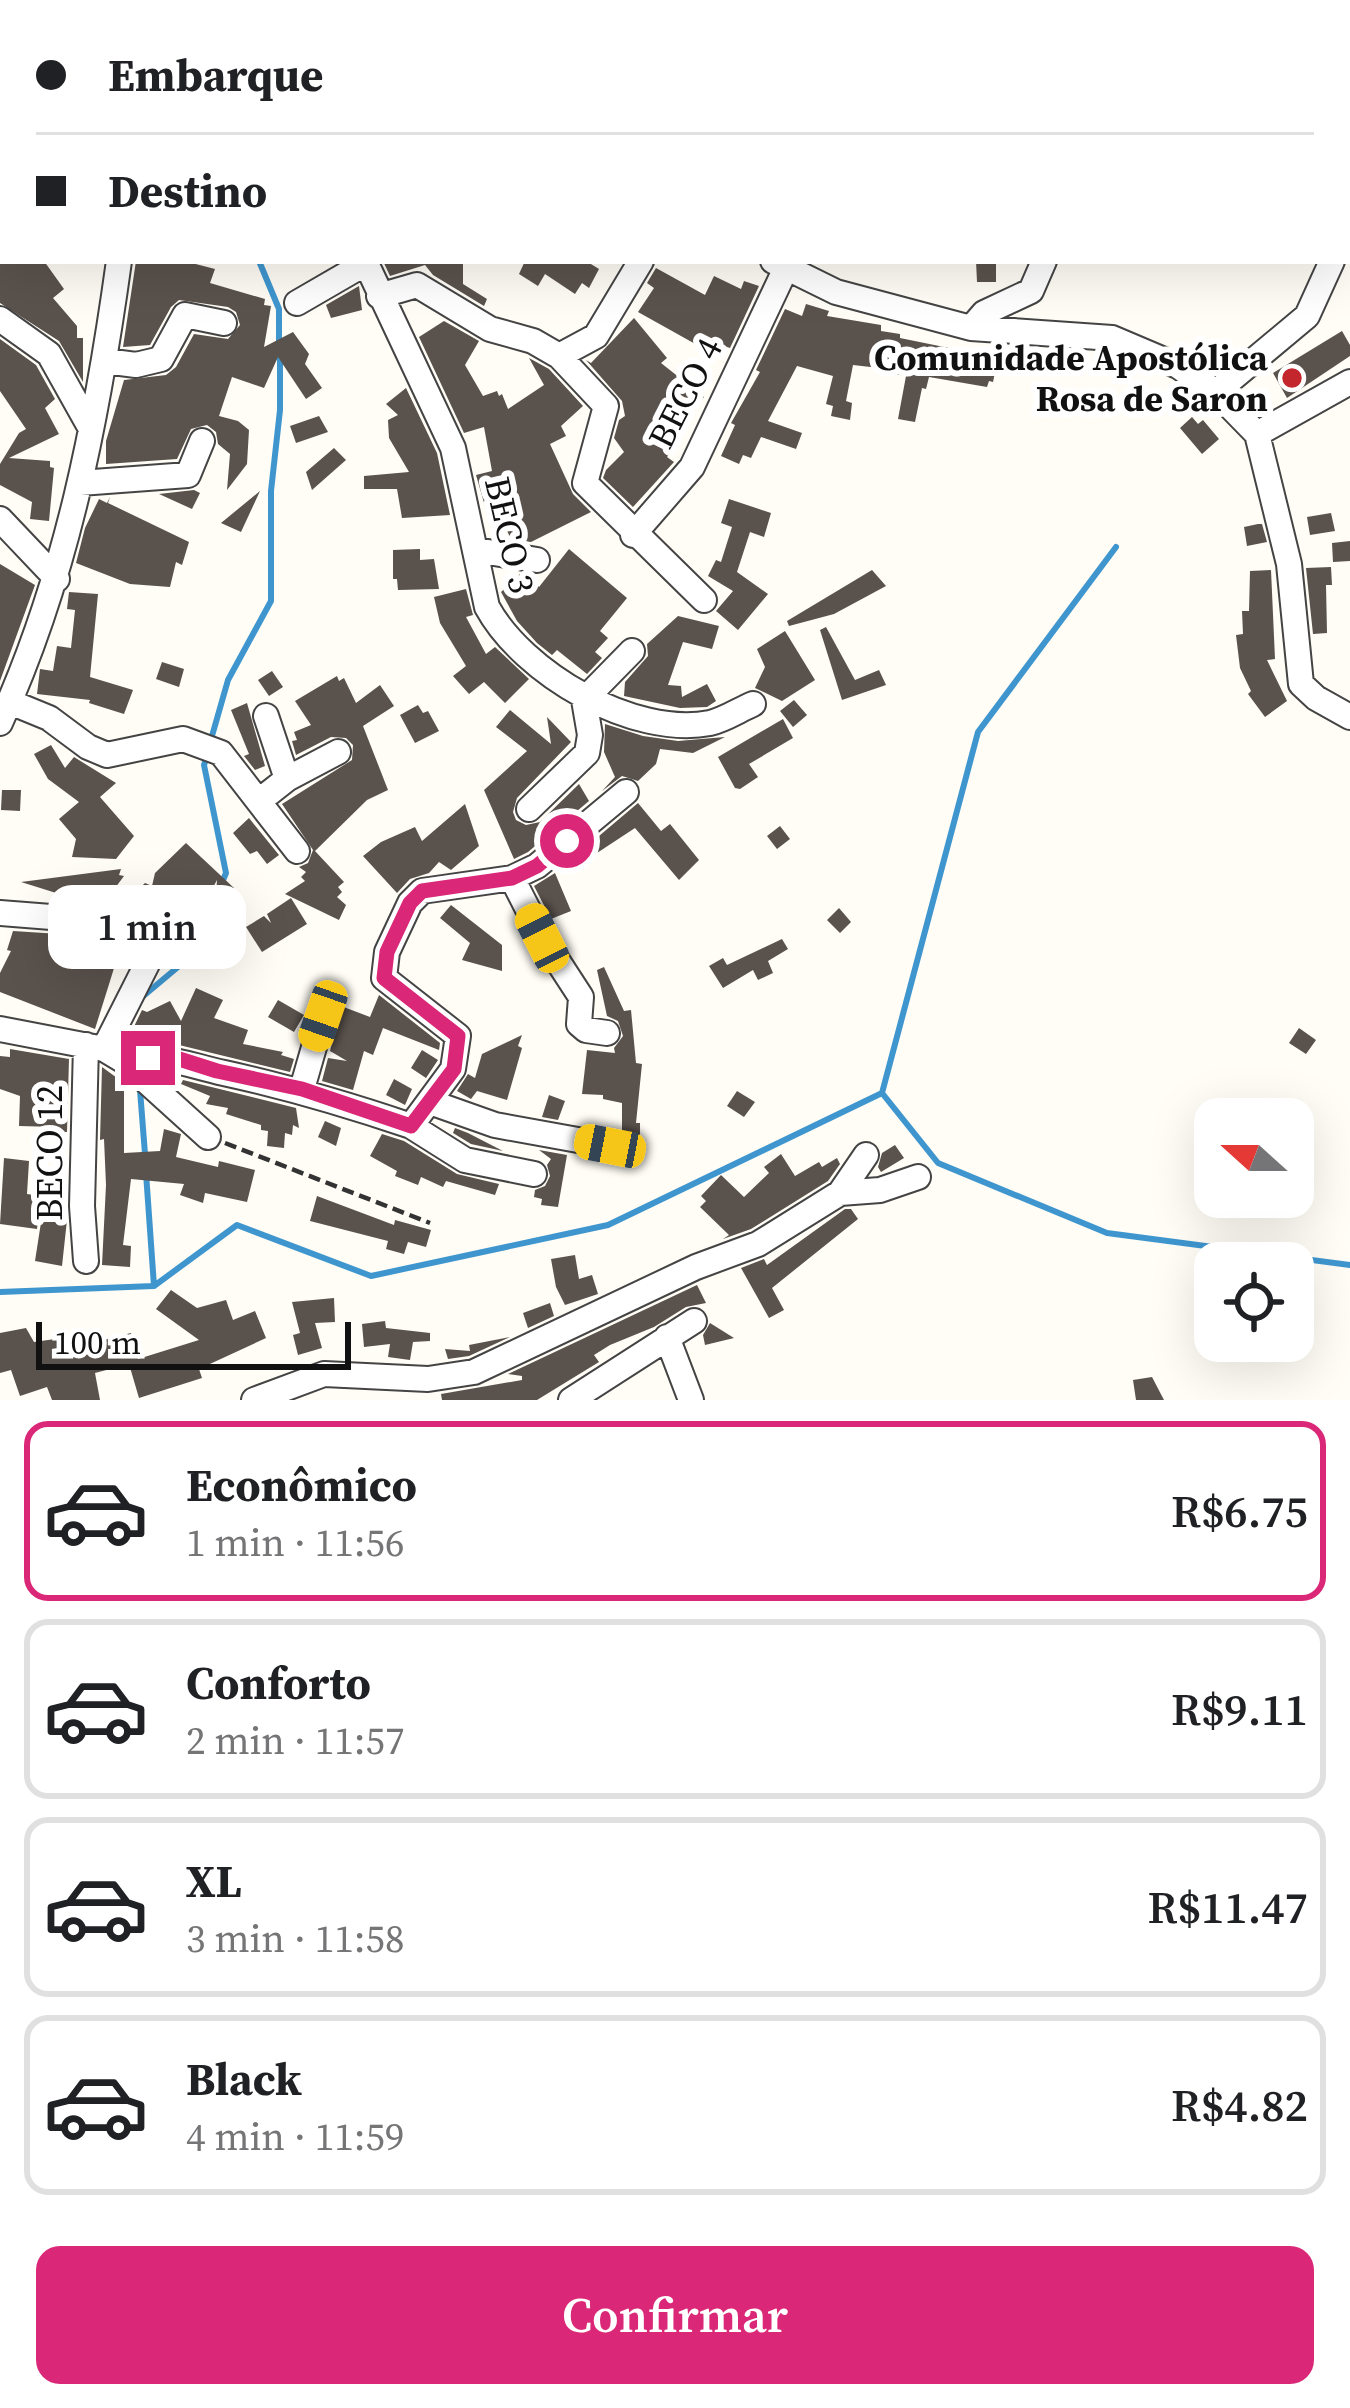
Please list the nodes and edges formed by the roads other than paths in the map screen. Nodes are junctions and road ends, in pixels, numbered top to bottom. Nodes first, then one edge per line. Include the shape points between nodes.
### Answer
1 (119, 264) edge
2 (363, 264) edge
3 (367, 264) edge
4 (639, 264) edge
5 (1043, 264) edge
6 (1331, 264) edge
7 (779, 265) edge
8 (379, 296) junction
9 (297, 303) dead end
10 (0, 319) edge
11 (224, 323) dead end
12 (970, 328) junction
13 (559, 356) junction
14 (105, 362) junction
15 (1350, 382) edge
16 (1216, 392) junction
17 (92, 431) junction
18 (1257, 434) junction
19 (202, 441) dead end
20 (80, 482) junction
21 (0, 519) edge
22 (634, 535) junction
23 (476, 550) junction
24 (537, 560) dead end
25 (56, 578) junction
26 (704, 601) dead end
27 (632, 651) dead end
28 (11, 672) edge
29 (584, 700) junction
30 (753, 704) dead end
31 (5, 712) edge
32 (266, 716) dead end
33 (1350, 717) edge
34 (338, 752) dead end
35 (287, 779) junction
36 (626, 792) dead end
37 (259, 801) junction
38 (529, 809) dead end
39 (297, 851) dead end
40 (512, 878) junction
41 (0, 913) edge
42 (323, 1016) dead end
43 (0, 1029) edge
44 (607, 1033) dead end
45 (105, 1052) junction
46 (302, 1089) junction
47 (430, 1102) junction
48 (411, 1126) junction
49 (208, 1137) road end
50 (610, 1146) dead end
51 (866, 1155) dead end
52 (534, 1174) dead end
53 (918, 1178) dead end
54 (840, 1192) junction
55 (86, 1262) dead end
56 (694, 1321) dead end
57 (667, 1336) junction
58 (424, 1389) edge
59 (254, 1400) edge
60 (571, 1400) edge
61 (691, 1400) edge

1 - 14 street
2 - 9 street
3 - 8 street, BECO 3
4 - 13 street via 596,336
5 - 12 street via 1030,291
6 - 16 street via 1306,316
7 - 12 street via 836,292
7 - 22 street, BECO 4 via 692,467
8 - 13 street via 417,285 490,329
8 - 23 street, BECO 3 via 453,448
10 - 17 street via 50,353
11 - 14 street via 185,315 161,359
12 - 16 street via 1112,338
13 - 22 street, BECO 4 via 606,406 585,483
14 - 17 street
15 - 18 street
16 - 18 street
17 - 20 street
18 - 33 street via 1289,564 1301,684
19 - 20 street via 188,475
20 - 25 street
21 - 25 street
22 - 26 street
23 - 24 street
23 - 29 street, BECO 3 via 497,626
25 - 28 street
27 - 29 street
28 - 31 street
29 - 30 street, BECO 3 via 679,724 711,723
29 - 38 street via 587,753
31 - 37 street via 50,718 107,755 183,740 221,753
32 - 35 street
34 - 35 street
35 - 37 street
36 - 40 street
37 - 39 street
40 - 44 street via 581,997 579,1024
40 - 47 street via 422,891 387,952 384,978 458,1036 454,1069
41 - 45 street via 89,920 153,943
42 - 46 street
43 - 45 street
45 - 46 street via 176,1058
45 - 49 street
45 - 55 street, BECO 12 via 82,1206
46 - 48 street
47 - 48 street
47 - 50 street via 495,1125
48 - 52 street via 465,1160
51 - 54 street
53 - 54 street
54 - 58 street via 758,1244
56 - 57 street
57 - 60 street
57 - 61 street
58 - 59 street via 324,1375

